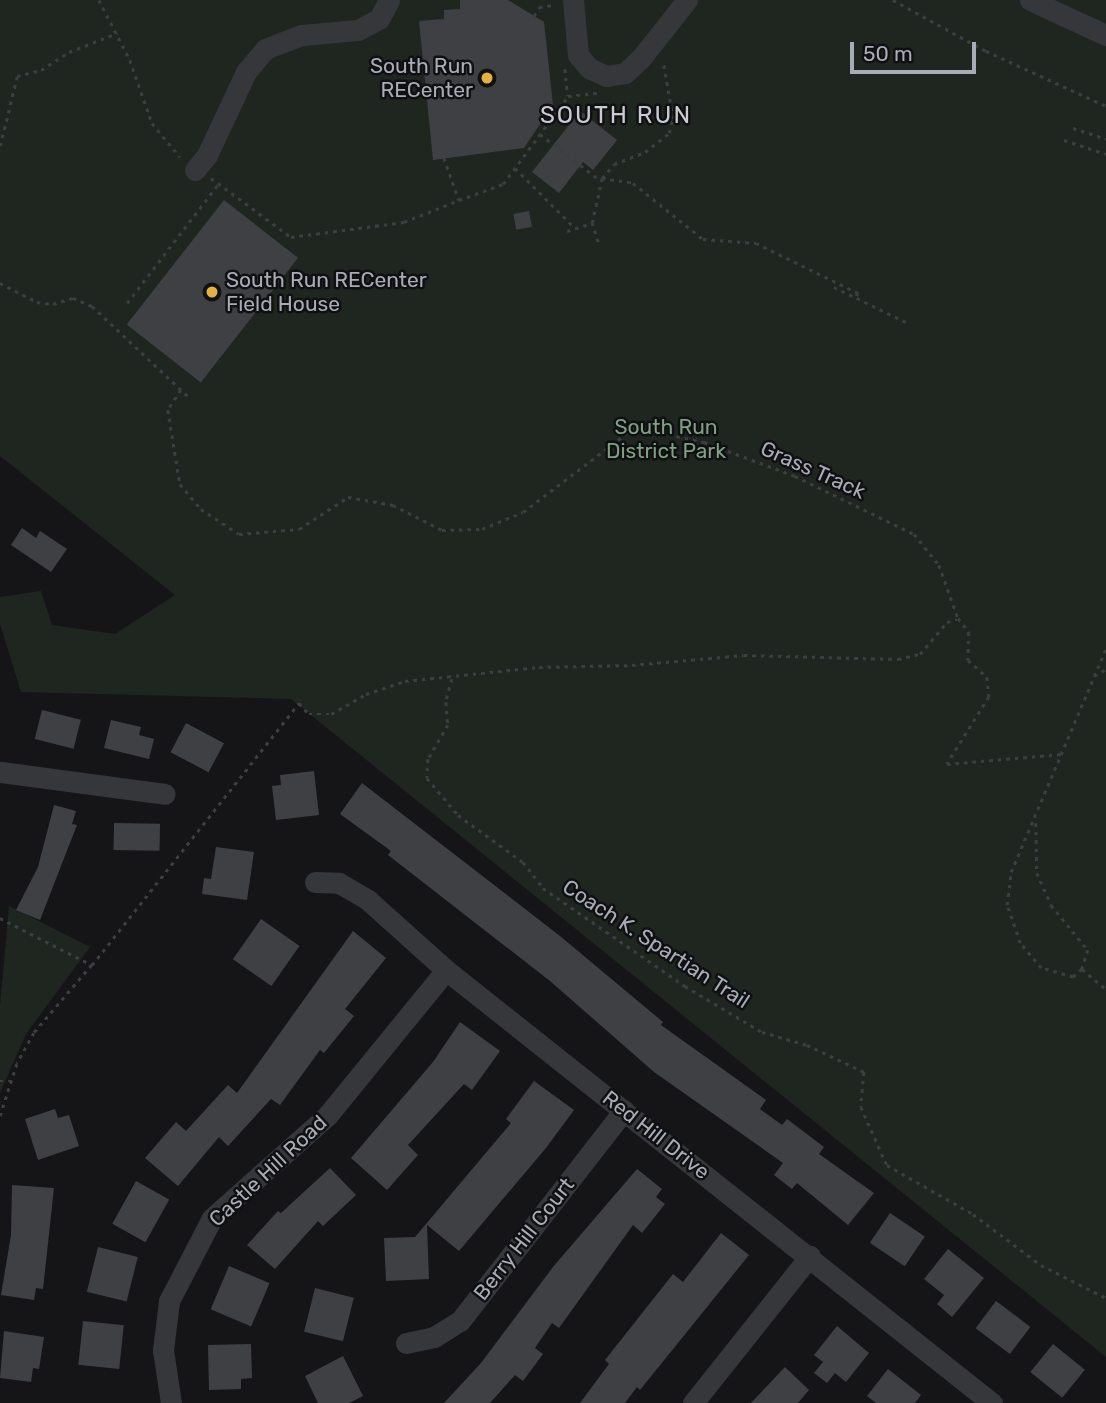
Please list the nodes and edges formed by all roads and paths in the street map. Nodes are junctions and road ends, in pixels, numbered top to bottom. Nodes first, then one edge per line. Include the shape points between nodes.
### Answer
1 (99, 0) edge
2 (389, 0) edge
3 (687, 0) edge
4 (893, 0) edge
5 (1030, 0) edge
6 (565, 2) edge
7 (534, 16) dead end
8 (117, 33) junction
9 (1106, 35) edge
10 (660, 54) dead end
11 (568, 96) dead end
12 (1106, 106) edge
13 (1073, 128) dead end
14 (540, 134) junction
15 (1106, 139) edge
16 (1064, 140) dead end
17 (0, 146) edge
18 (1106, 154) edge
19 (444, 159) dead end
20 (515, 168) junction
21 (195, 170) junction
22 (602, 179) junction
23 (219, 183) junction
24 (459, 200) junction
25 (592, 223) junction
26 (575, 228) junction
27 (566, 231) dead end
28 (598, 242) dead end
29 (0, 283) edge
30 (834, 287) dead end
31 (856, 298) junction
32 (127, 303) dead end
33 (908, 323) dead end
34 (180, 390) junction
35 (188, 396) dead end
36 (958, 618) junction
37 (1106, 648) edge
38 (1106, 669) edge
39 (1094, 676) junction
40 (452, 679) junction
41 (1062, 754) junction
42 (0, 766) edge
43 (165, 794) dead end
44 (1036, 823) junction
45 (315, 882) dead end
46 (0, 918) edge
47 (92, 965) junction
48 (446, 970) junction
49 (1082, 970) junction
50 (1106, 989) edge
51 (0, 1081) edge
52 (11, 1082) junction
53 (624, 1110) junction
54 (0, 1117) edge
55 (810, 1256) junction
56 (1106, 1298) edge
57 (406, 1343) dead end
58 (171, 1403) edge
59 (693, 1403) edge
60 (992, 1403) edge

1 - 8 path
2 - 21 street via 379,19 358,30 302,35 265,49 246,72 207,155
3 - 6 street via 641,58 625,73 606,76 589,68 578,55
4 - 12 path via 986,51
5 - 9 street
6 - 7 path via 539,7
8 - 17 path via 69,52 41,70 17,76
8 - 21 path via 152,123
10 - 22 path via 673,119 668,133 662,142 611,166
11 - 14 path
13 - 15 path
14 - 20 path
14 - 22 path
16 - 18 path
19 - 24 path
20 - 24 path via 503,184
20 - 26 path
21 - 23 path
22 - 25 path
22 - 31 path via 633,183 703,239 756,243 858,293
23 - 24 path via 291,237 404,222
23 - 32 path
25 - 26 path
25 - 28 path
26 - 27 path
29 - 34 path via 37,302 74,298 92,306
30 - 31 path
31 - 33 path
34 - 35 path
34 - 36 path, Grass Track via 168,410 180,484 201,509 239,534 299,529 348,498 393,505 442,530 482,528 523,512 635,427 704,442 795,476 914,534 939,565
36 - 40 path via 947,622 920,654 898,659 744,654 632,666 540,667
36 - 41 path via 969,632 968,660 987,677 989,697 947,764
37 - 39 path
38 - 39 path
39 - 41 path
40 - 47 path via 405,681 366,694 331,714 309,714 299,703
40 - 56 path, Coach K. Spartian Trail via 446,702 448,725 428,759 427,778 458,814 523,862 543,888 663,972 762,1032 807,1045 864,1072 861,1107 887,1164 973,1214 1041,1265
41 - 44 path
42 - 43 street
44 - 49 path via 1037,873 1051,905 1088,950
44 - 49 path via 1011,872 1007,905 1020,943 1041,968 1065,977
45 - 48 street, Red Hill Drive via 339,883 368,900
46 - 47 path
47 - 52 path via 41,1023
48 - 53 street, Red Hill Drive
48 - 58 street, Castle Hill Road via 327,1116 212,1218 169,1301 163,1350
49 - 50 path
51 - 52 path
52 - 54 path
53 - 55 street, Red Hill Drive
53 - 57 street, Berry Hill Court via 460,1321 434,1338
55 - 59 street
55 - 60 street, Red Hill Drive

